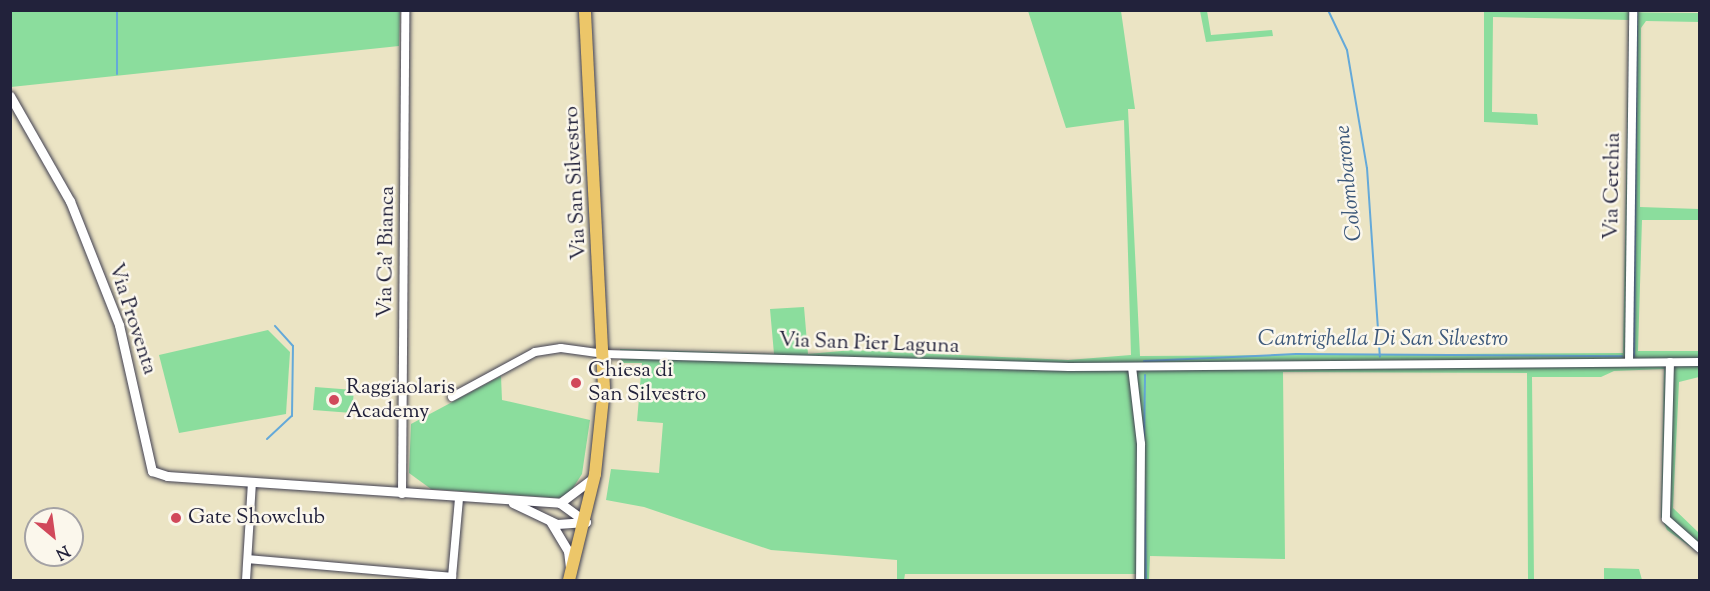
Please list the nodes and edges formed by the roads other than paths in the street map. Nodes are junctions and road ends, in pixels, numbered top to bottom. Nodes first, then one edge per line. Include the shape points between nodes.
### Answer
1 (405, 10) edge
2 (585, 10) edge
3 (1632, 10) edge
4 (10, 96) edge
5 (605, 354) junction
6 (1629, 361) junction
7 (1670, 362) junction
8 (1700, 362) edge
9 (1132, 367) junction
10 (452, 397) dead end
11 (595, 474) junction
12 (252, 482) junction
13 (402, 494) junction
14 (459, 499) junction
15 (513, 503) junction
16 (560, 503) junction
17 (550, 521) junction
18 (586, 522) junction
19 (1700, 549) edge
20 (248, 559) junction
21 (246, 580) edge
22 (569, 580) edge
23 (1140, 580) edge

1 - 13 street, Via Ca' Bianca
2 - 5 main road, Via San Silvestro
3 - 6 street, Via Cerchia
4 - 12 street, Via Proventa via 70,201 116,315 152,471
5 - 9 street, Via San Pier Laguna
5 - 10 street via 561,348 535,352
5 - 11 main road, Via San Silvestro
6 - 7 street, Via San Pier Laguna
6 - 9 street, Via San Pier Laguna
7 - 8 street, Via San Pier Laguna
7 - 19 street via 1666,519
9 - 23 street via 1141,444
11 - 16 street via 578,494
11 - 18 main road, Via San Silvestro
12 - 13 street, Via Proventa
12 - 20 street
13 - 14 street, Via Proventa
14 - 15 street, Via Proventa
14 - 20 street via 452,577
15 - 16 street, Via Proventa
15 - 17 street, Via Proventa
16 - 18 street
17 - 18 street, Via Proventa via 567,527
17 - 22 street via 568,551
18 - 22 main road, Via San Silvestro
20 - 21 street

